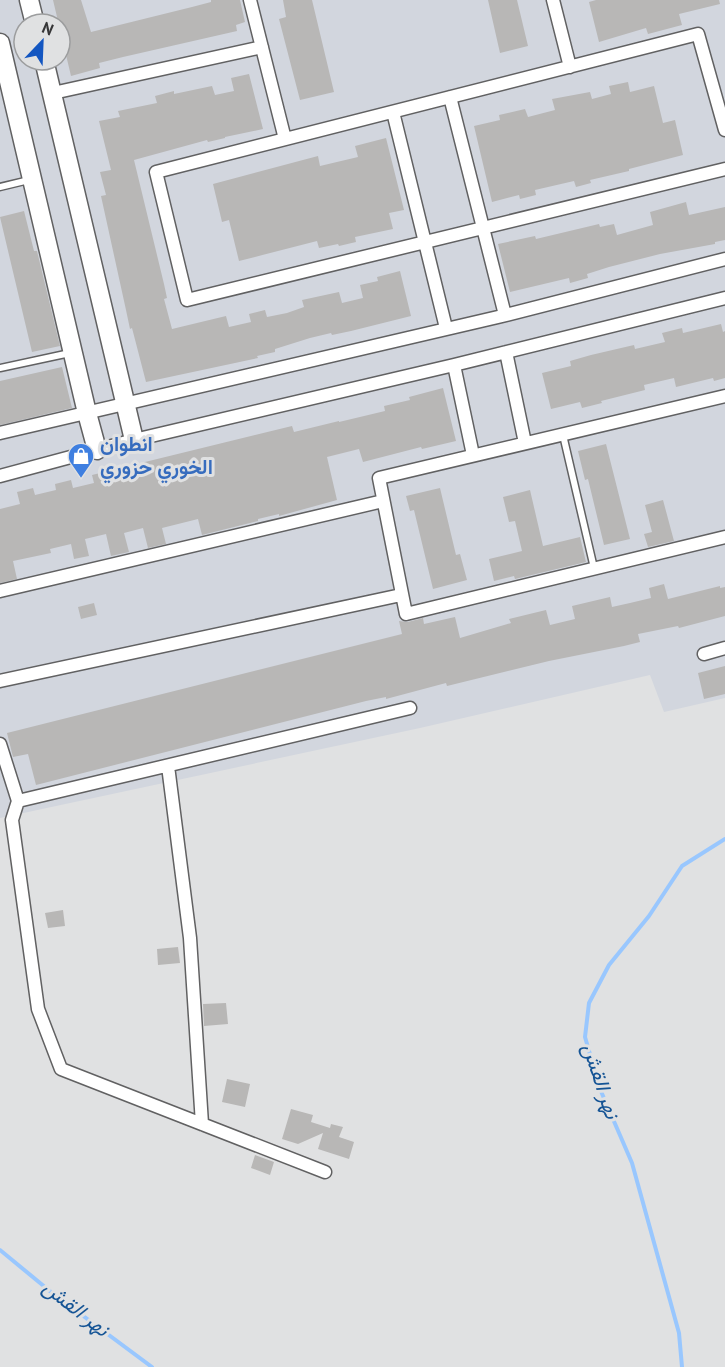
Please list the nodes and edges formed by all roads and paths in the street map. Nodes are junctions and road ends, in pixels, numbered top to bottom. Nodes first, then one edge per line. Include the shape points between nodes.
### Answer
1 (250, 0) edge
2 (553, 0) edge
3 (0, 43) edge
4 (262, 47) junction
5 (570, 66) junction
6 (47, 72) edge
7 (52, 93) junction
8 (450, 97) junction
9 (393, 112) junction
10 (725, 130) edge
11 (285, 139) junction
12 (725, 169) edge
13 (32, 179) junction
14 (0, 187) edge
15 (482, 228) junction
16 (423, 242) junction
17 (725, 259) edge
18 (725, 298) edge
19 (505, 315) junction
20 (446, 328) junction
21 (72, 352) junction
22 (506, 352) junction
23 (454, 365) junction
24 (0, 368) edge
25 (725, 396) edge
26 (125, 403) junction
27 (87, 413) junction
28 (0, 433) edge
29 (562, 435) junction
30 (134, 440) junction
31 (525, 443) junction
32 (97, 450) junction
33 (473, 455) junction
34 (0, 476) edge
35 (383, 501) junction
36 (725, 537) edge
37 (594, 568) junction
38 (0, 591) edge
39 (401, 595) junction
40 (725, 648) edge
41 (704, 654) dead end
42 (0, 681) edge
43 (410, 708) dead end
44 (0, 744) edge
45 (168, 766) junction
46 (18, 801) junction
47 (202, 1124) junction
48 (325, 1172) dead end

1 - 4 street
2 - 5 street
3 - 13 street
4 - 7 street
4 - 11 street
5 - 8 street
5 - 10 street via 698,34
6 - 7 street
7 - 26 street
8 - 9 street
8 - 15 street
9 - 11 street
9 - 16 street
11 - 16 street via 156,172 187,300
12 - 15 street
13 - 14 lane
13 - 21 street
15 - 16 street
15 - 19 street
16 - 20 street
17 - 19 street
18 - 22 street
19 - 20 street
20 - 26 street
21 - 24 lane
21 - 27 street
22 - 23 street
22 - 31 street
23 - 30 street
23 - 33 street
25 - 29 street
26 - 27 street
26 - 30 street
27 - 28 street
27 - 32 street
29 - 31 street
29 - 37 lane
30 - 32 street
31 - 33 street
32 - 34 street
33 - 35 street via 379,478
35 - 38 street
35 - 39 street
36 - 37 street
37 - 39 street via 406,614
39 - 42 street
40 - 41 street
43 - 45 street
44 - 46 street
45 - 46 street
45 - 47 street via 190,938
46 - 47 street via 12,820 38,1010 61,1069
47 - 48 street

